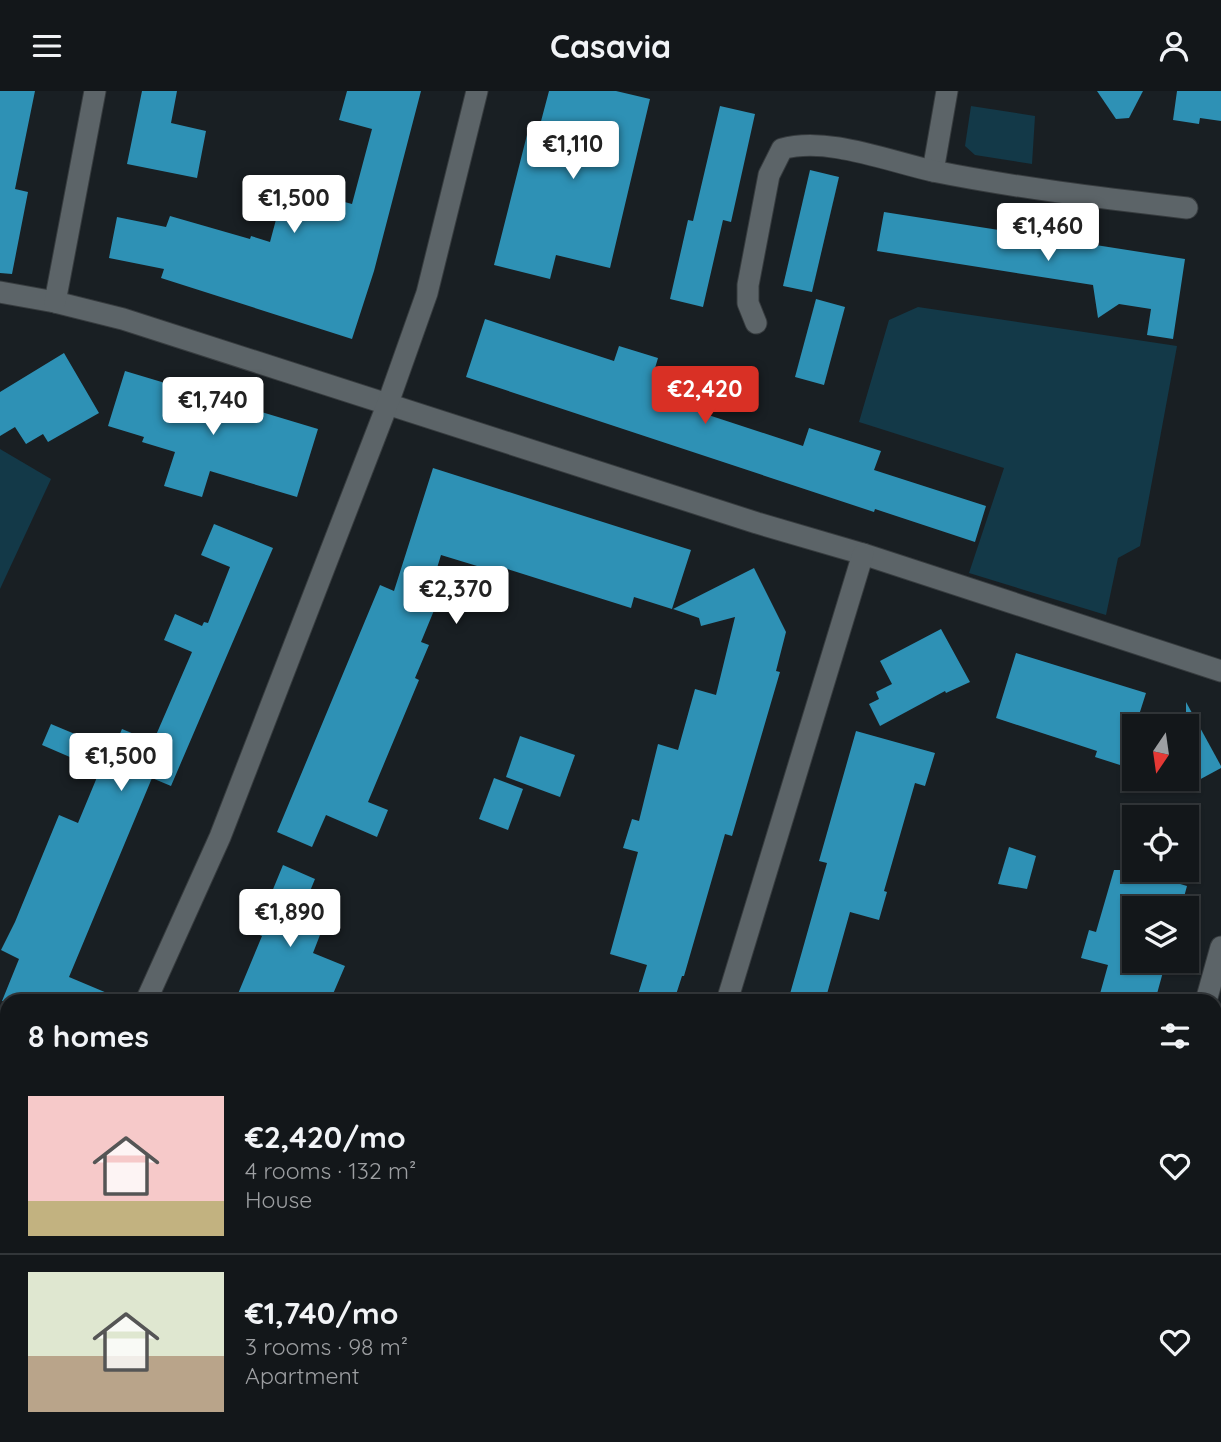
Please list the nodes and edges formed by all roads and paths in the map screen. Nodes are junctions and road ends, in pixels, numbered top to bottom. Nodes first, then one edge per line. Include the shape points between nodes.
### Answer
1 (95, 91) edge
2 (477, 91) edge
3 (947, 91) edge
4 (933, 170) junction
5 (1187, 208) dead end
6 (1, 294) edge
7 (55, 302) junction
8 (756, 323) dead end
9 (388, 403) junction
10 (863, 554) junction
11 (1221, 671) edge
12 (1221, 947) edge
13 (149, 994) edge
14 (729, 994) edge
15 (1208, 994) edge

1 - 7 street
2 - 9 street via 427,293
3 - 4 street
4 - 5 street
4 - 8 street via 844,150 799,144 782,149 769,175 748,285 748,303
6 - 7 street
7 - 9 street
9 - 10 street
9 - 13 street via 220,838
10 - 11 street
10 - 14 street
12 - 15 street

